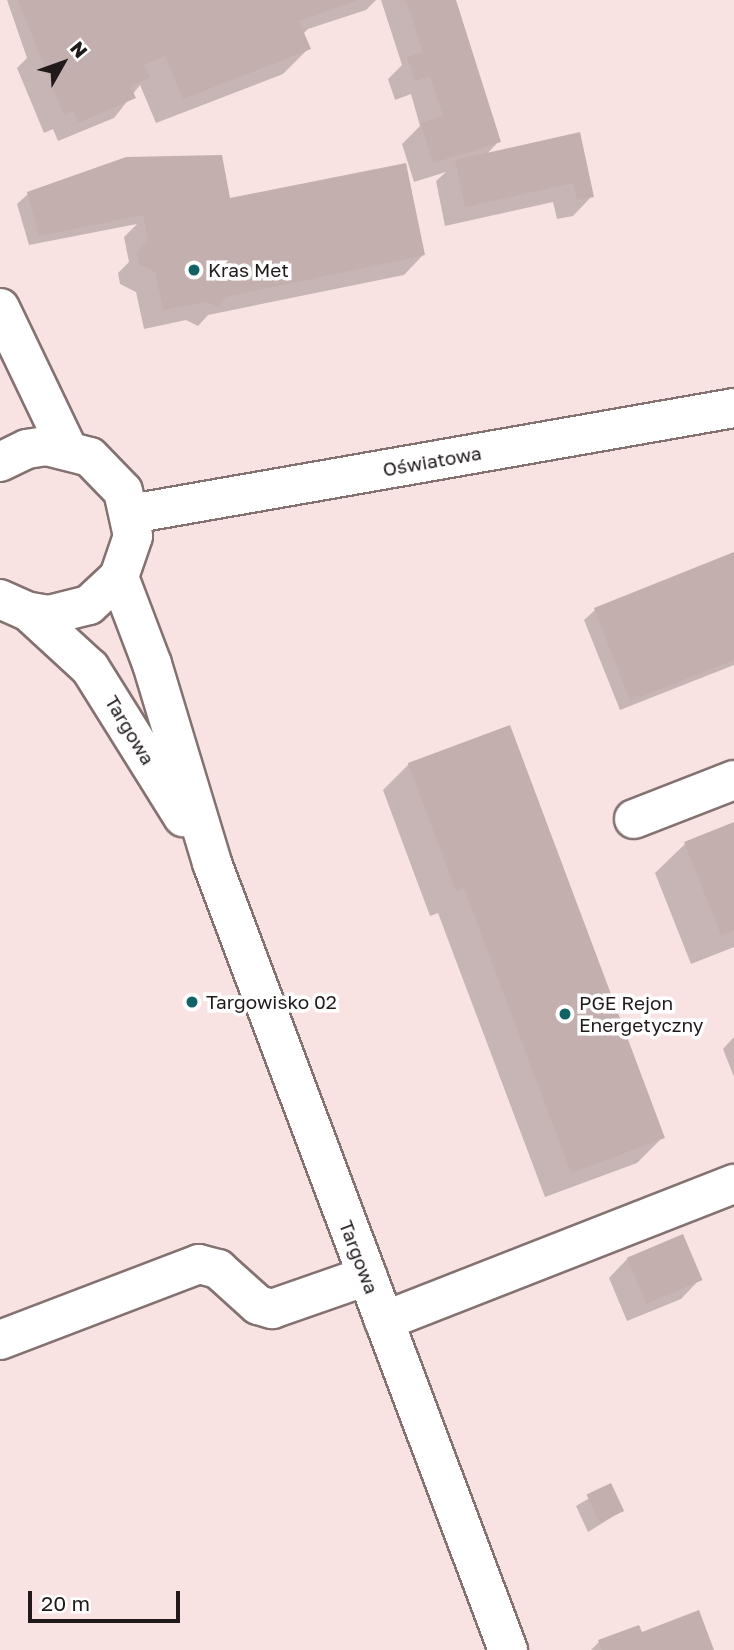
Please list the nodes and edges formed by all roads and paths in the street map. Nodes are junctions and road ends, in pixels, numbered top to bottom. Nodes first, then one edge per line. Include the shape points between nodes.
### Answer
1 (0, 308) edge
2 (734, 408) edge
3 (67, 448) junction
4 (0, 462) edge
5 (131, 514) junction
6 (119, 577) junction
7 (14, 606) edge
8 (734, 780) edge
9 (634, 819) dead end
10 (212, 863) junction
11 (734, 1184) edge
12 (367, 1276) junction
13 (384, 1321) junction
14 (0, 1339) edge
15 (508, 1650) edge

1 - 3 street
2 - 5 street, Oświatowa
3 - 4 street via 27,449
3 - 5 street via 90,457 109,472
5 - 6 street via 133,536
6 - 7 street via 89,605 49,615
6 - 10 street, Targowa via 152,664
7 - 10 street, Targowa via 73,649 105,688
8 - 9 street
10 - 12 street, Targowa
11 - 13 street
12 - 13 street, Targowa
12 - 14 street via 272,1309 258,1305 218,1269 199,1264
13 - 15 street, Targowa

